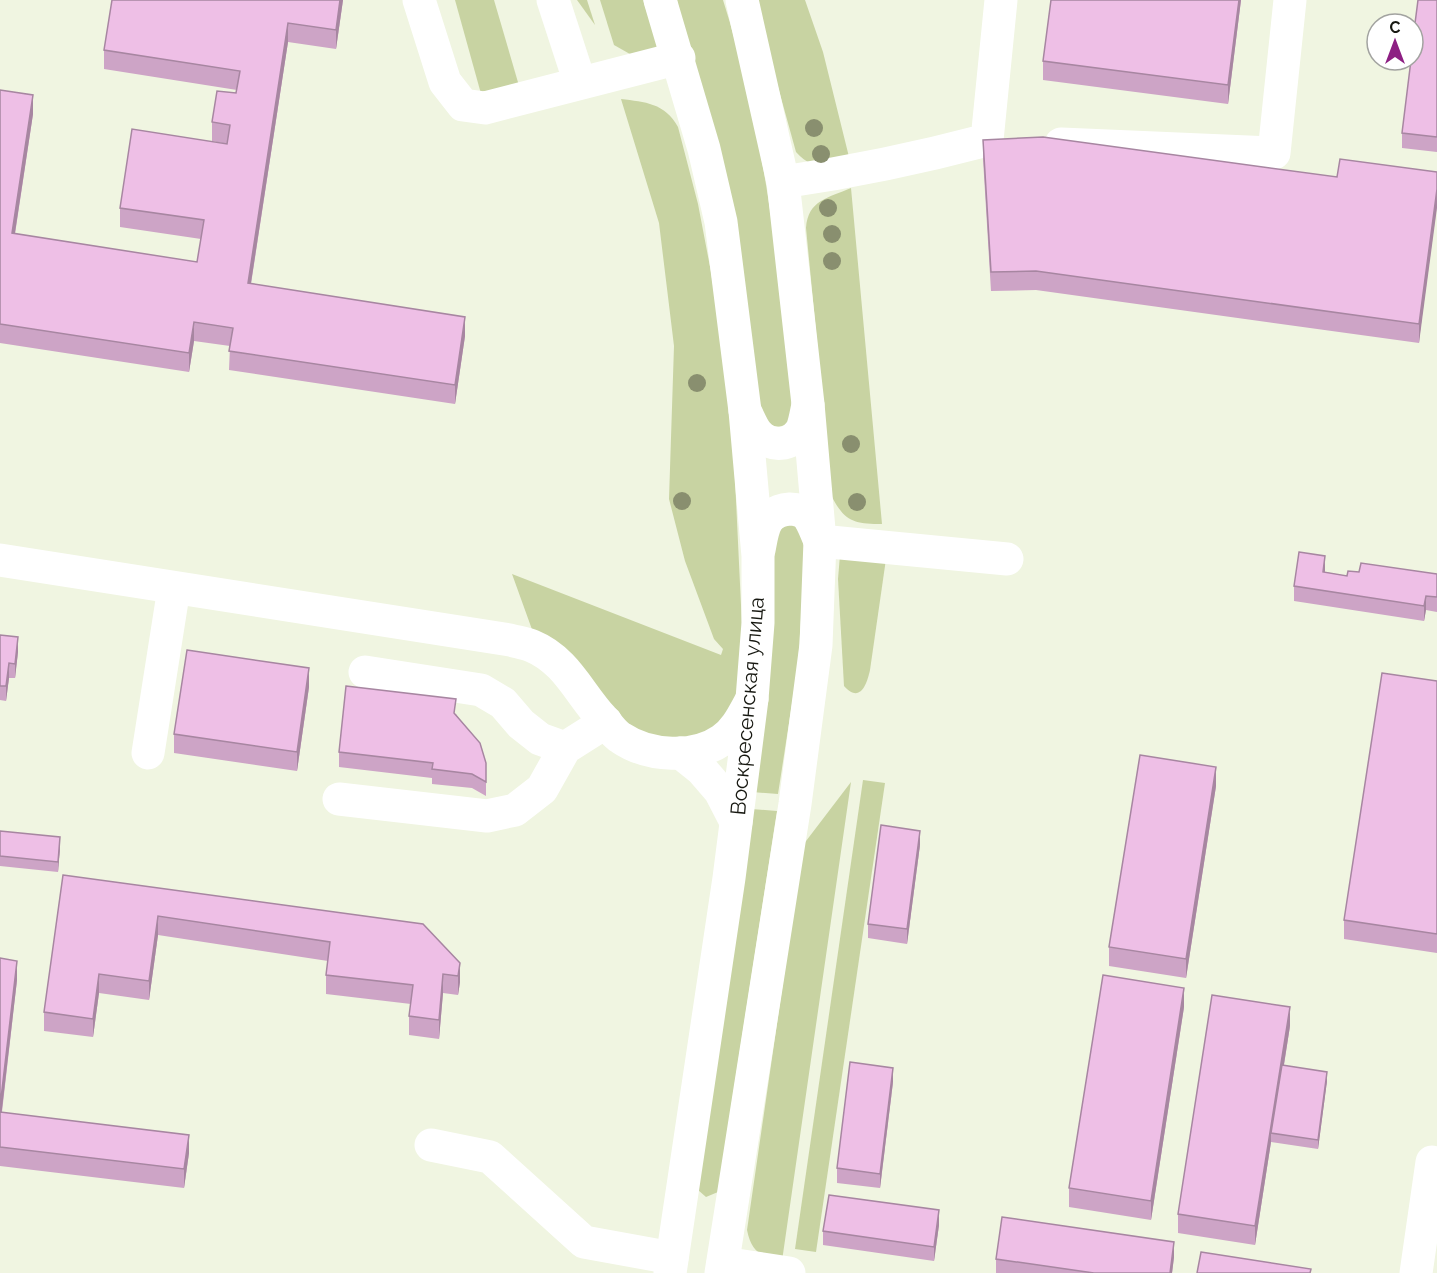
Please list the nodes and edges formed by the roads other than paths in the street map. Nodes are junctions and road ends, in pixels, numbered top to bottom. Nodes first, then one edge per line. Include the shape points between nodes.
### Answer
1 (419, 0) edge
2 (553, 0) edge
3 (660, 0) edge
4 (742, 0) edge
5 (1001, 0) edge
6 (1290, 0) edge
7 (679, 58) junction
8 (580, 83) junction
9 (1011, 141) junction
10 (783, 182) junction
11 (808, 404) junction
12 (745, 411) junction
13 (820, 541) junction
14 (758, 556) junction
15 (1007, 559) dead end
16 (0, 560) edge
17 (174, 588) junction
18 (365, 672) dead end
19 (752, 699) junction
20 (606, 722) junction
21 (565, 748) junction
22 (148, 753) dead end
23 (681, 753) junction
24 (339, 799) dead end
25 (736, 822) junction
26 (431, 1145) dead end
27 (1432, 1162) dead end
28 (654, 1264) edge
29 (722, 1268) edge
30 (789, 1273) edge
31 (1416, 1273) edge

1 - 8 main road via 445,82 463,105 485,108
2 - 8 main road
3 - 7 main road, Воскресенская улица
4 - 10 main road
5 - 9 main road
6 - 9 main road via 1274,153
7 - 8 main road
7 - 12 main road, Воскресенская улица via 721,222
9 - 10 main road
10 - 11 main road
11 - 12 main road via 802,428 793,440 783,444 771,443 758,434
11 - 13 main road
12 - 14 main road, Воскресенская улица
13 - 14 main road via 806,514 796,509 783,510 772,514 763,528
13 - 15 main road
13 - 29 main road via 816,645 795,804
14 - 19 main road, Воскресенская улица
16 - 17 main road
17 - 20 main road via 533,646 562,666
17 - 22 main road
18 - 21 main road via 481,690 503,703 540,739
19 - 23 main road via 736,727 723,739 709,747
19 - 25 main road, Воскресенская улица
20 - 21 main road
20 - 23 main road via 621,738 652,752
21 - 24 main road via 542,789 514,810 487,816
23 - 25 main road via 720,791
25 - 28 main road, Воскресенская улица
26 - 28 main road via 490,1157 584,1242
27 - 31 main road
28 - 29 main road
29 - 30 main road

